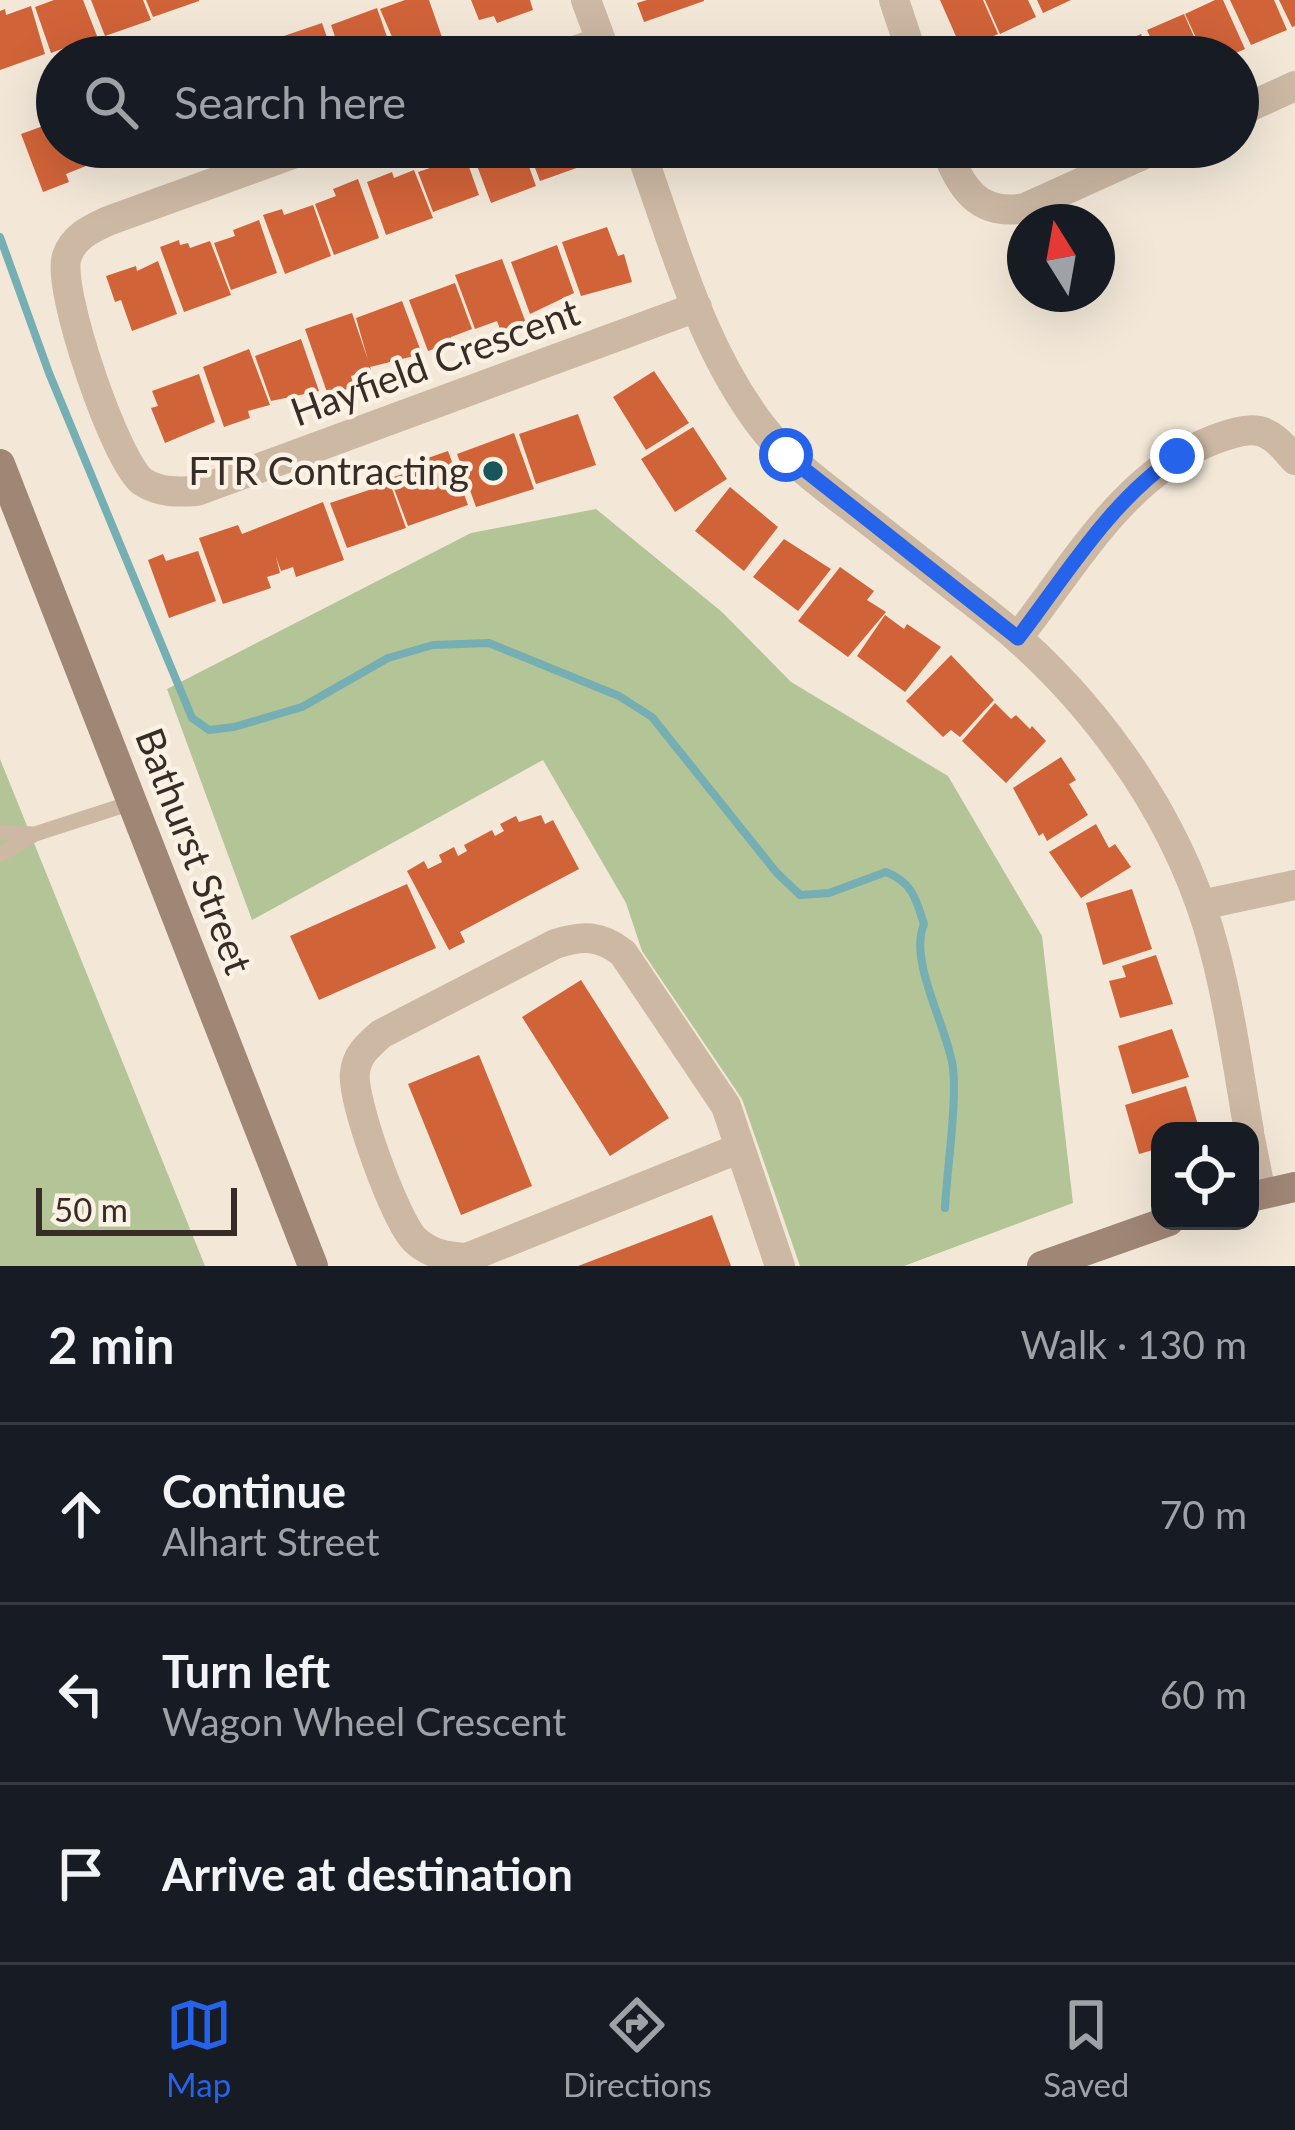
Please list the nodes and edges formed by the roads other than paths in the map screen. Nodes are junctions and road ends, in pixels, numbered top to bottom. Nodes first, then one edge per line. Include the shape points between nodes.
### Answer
1 (586, 0) edge
2 (894, 0) edge
3 (599, 36) edge
4 (906, 36) edge
5 (1295, 86) edge
6 (1259, 102) edge
7 (254, 168) edge
8 (647, 168) edge
9 (953, 168) edge
10 (1114, 168) edge
11 (697, 307) junction
12 (1295, 460) edge
13 (0, 464) edge
14 (1018, 638) junction
15 (134, 802) junction
16 (0, 832) edge
17 (35, 834) junction
18 (0, 855) edge
19 (1295, 885) edge
20 (1201, 905) junction
21 (1248, 1122) edge
22 (740, 1148) junction
23 (1295, 1187) edge
24 (1259, 1194) edge
25 (1151, 1227) edge
26 (313, 1266) edge
27 (780, 1266) edge
28 (1042, 1266) edge

1 - 3 street
2 - 4 street
5 - 6 street
7 - 11 street, Hayfield Crescent via 108,221 82,234 66,257 64,286 114,434 139,481 166,492 197,491
8 - 11 street
9 - 10 street via 968,194 1008,212
11 - 14 street via 734,386 786,455
12 - 14 street via 1258,431 1177,456 1120,506
13 - 15 main road, Bathurst Street
14 - 20 street via 1112,740
15 - 17 lane
15 - 26 main road, Bathurst Street
16 - 17 lane
17 - 18 lane
19 - 20 street
20 - 21 street
22 - 22 street via 467,1258 450,1257 432,1253 403,1226 355,1098 355,1069 381,1034 555,944 607,940 709,1076
22 - 27 street
23 - 24 main road
25 - 28 main road

